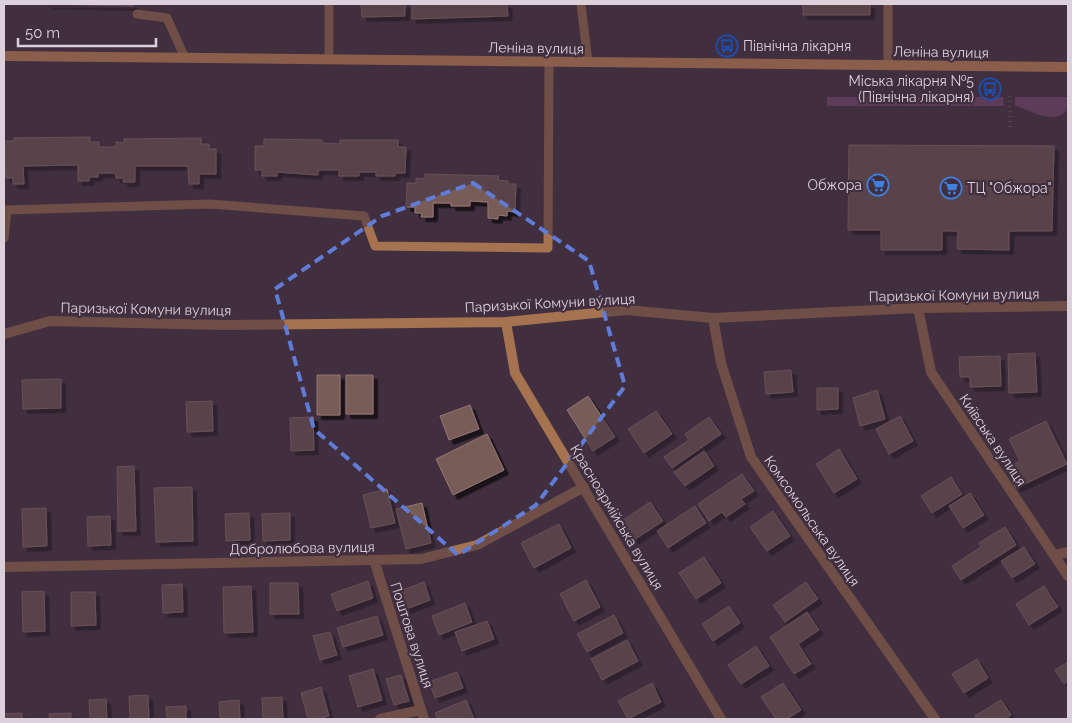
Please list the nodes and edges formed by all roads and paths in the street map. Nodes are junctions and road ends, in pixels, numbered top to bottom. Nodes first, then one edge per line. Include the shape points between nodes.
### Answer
1 (329, 4) edge
2 (581, 4) edge
3 (888, 4) edge
4 (137, 14) dead end
5 (4, 56) edge
6 (185, 58) junction
7 (329, 59) junction
8 (549, 62) junction
9 (588, 62) junction
10 (888, 65) junction
11 (1068, 67) edge
12 (1010, 96) dead end
13 (1010, 128) dead end
14 (4, 238) edge
15 (1068, 306) edge
16 (918, 308) junction
17 (713, 318) junction
18 (506, 322) junction
19 (4, 334) edge
20 (584, 487) junction
21 (1068, 552) edge
22 (1054, 555) junction
23 (374, 560) junction
24 (4, 567) edge
25 (1068, 576) edge
26 (422, 715) edge
27 (380, 719) edge
28 (721, 719) edge
29 (935, 719) edge

1 - 7 lane
2 - 9 lane
3 - 10 lane
4 - 6 lane via 167,18
5 - 6 main road, Леніна вулиця
6 - 7 main road, Леніна вулиця
7 - 8 main road, Леніна вулиця
8 - 9 main road, Леніна вулиця
8 - 14 lane via 548,248 375,246 364,216 210,204 7,210
9 - 10 main road, Леніна вулиця
10 - 11 main road, Леніна вулиця
12 - 13 path
15 - 16 street, Паризької Комуни вулиця
16 - 17 street, Паризької Комуни вулиця
16 - 22 street, Київська вулиця via 931,372
17 - 18 street, Паризької Комуни вулиця via 626,310
17 - 29 street, Комсомольська вулиця via 721,364 750,457
18 - 19 street, Паризької Комуни вулиця via 222,325 50,321
18 - 20 street, Красноармійська вулиця via 515,373
20 - 23 street, Добролюбова вулиця via 477,546 421,559
20 - 28 street, Красноармійська вулиця
21 - 22 street
22 - 25 street, Київська вулиця
23 - 24 street, Добролюбова вулиця
23 - 26 street, Поштова вулиця
26 - 27 street

